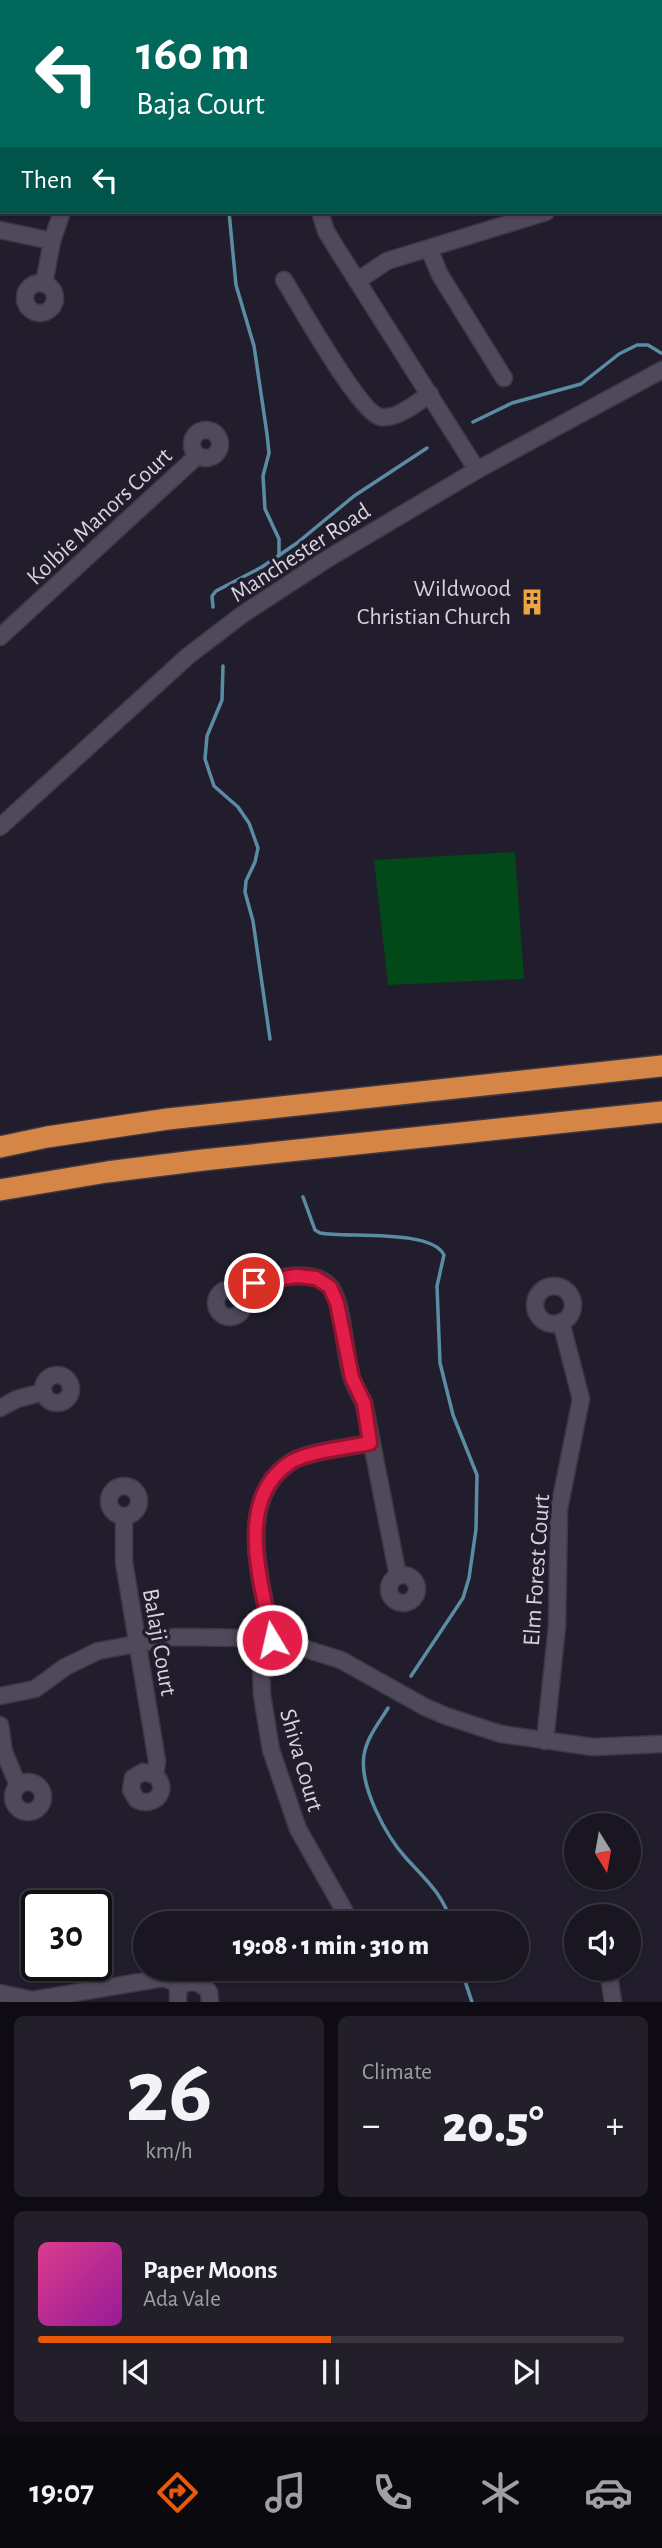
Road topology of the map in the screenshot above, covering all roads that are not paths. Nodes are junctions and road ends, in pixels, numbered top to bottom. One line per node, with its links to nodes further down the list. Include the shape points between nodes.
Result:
1 (61, 214): 5 (street)
2 (321, 214): 8 (street)
3 (540, 214): 6 (street)
4 (0, 230): 5 (street)
5 (52, 241): 9 (street)
6 (429, 249): 8 (street, via 387,261); 11 (street, via 440,275)
7 (284, 279): 12 (street, via 350,387 372,414 380,417 400,412)
8 (357, 281): 12 (street)
9 (44, 284)
10 (662, 370): 14 (street, Manchester Road)
11 (505, 377)
12 (430, 394): 14 (street)
13 (197, 456): 15 (street, Kolbie Manors Court)
14 (477, 470): 16 (street, Manchester Road, via 243,614 188,656)
15 (0, 637)
16 (0, 827)
17 (662, 1066): 19 (highway, via 168,1119)
18 (657, 1115): 20 (highway, via 203,1160)
19 (0, 1147)
20 (0, 1190)
21 (237, 1291): 25 (street, via 265,1280 296,1276 316,1278 330,1287 352,1378 364,1403)
22 (561, 1322): 32 (street, Elm Forest Court, via 581,1399 559,1509 557,1626)
23 (43, 1392): 24 (street)
24 (0, 1408)
25 (370, 1443): 27 (street); 28 (street, Shiva Court, via 288,1463 263,1495 257,1510 256,1541)
26 (124, 1517): 29 (street, Balaji Court, via 124,1562)
27 (398, 1576)
28 (266, 1639): 29 (street, via 190,1636); 32 (street, via 341,1660 446,1716 501,1734); 36 (street, Shiva Court, via 262,1695 271,1750 298,1829)
29 (136, 1643): 30 (street, via 98,1651 35,1689); 34 (street, Balaji Court, via 158,1761)
30 (0, 1696)
31 (0, 1725): 35 (street, via 4,1752)
32 (545, 1741): 33 (street, via 593,1747)
33 (662, 1744)
34 (155, 1774)
35 (19, 1785)
36 (344, 1911)
37 (610, 1981): 42 (street)
38 (182, 1985): 39 (street, via 153,1978 32,2000); 40 (street, via 177,1990); 41 (street, via 200,1984 209,1992)
39 (2, 1997)
40 (178, 2002)
41 (210, 2002)
42 (613, 2002)

